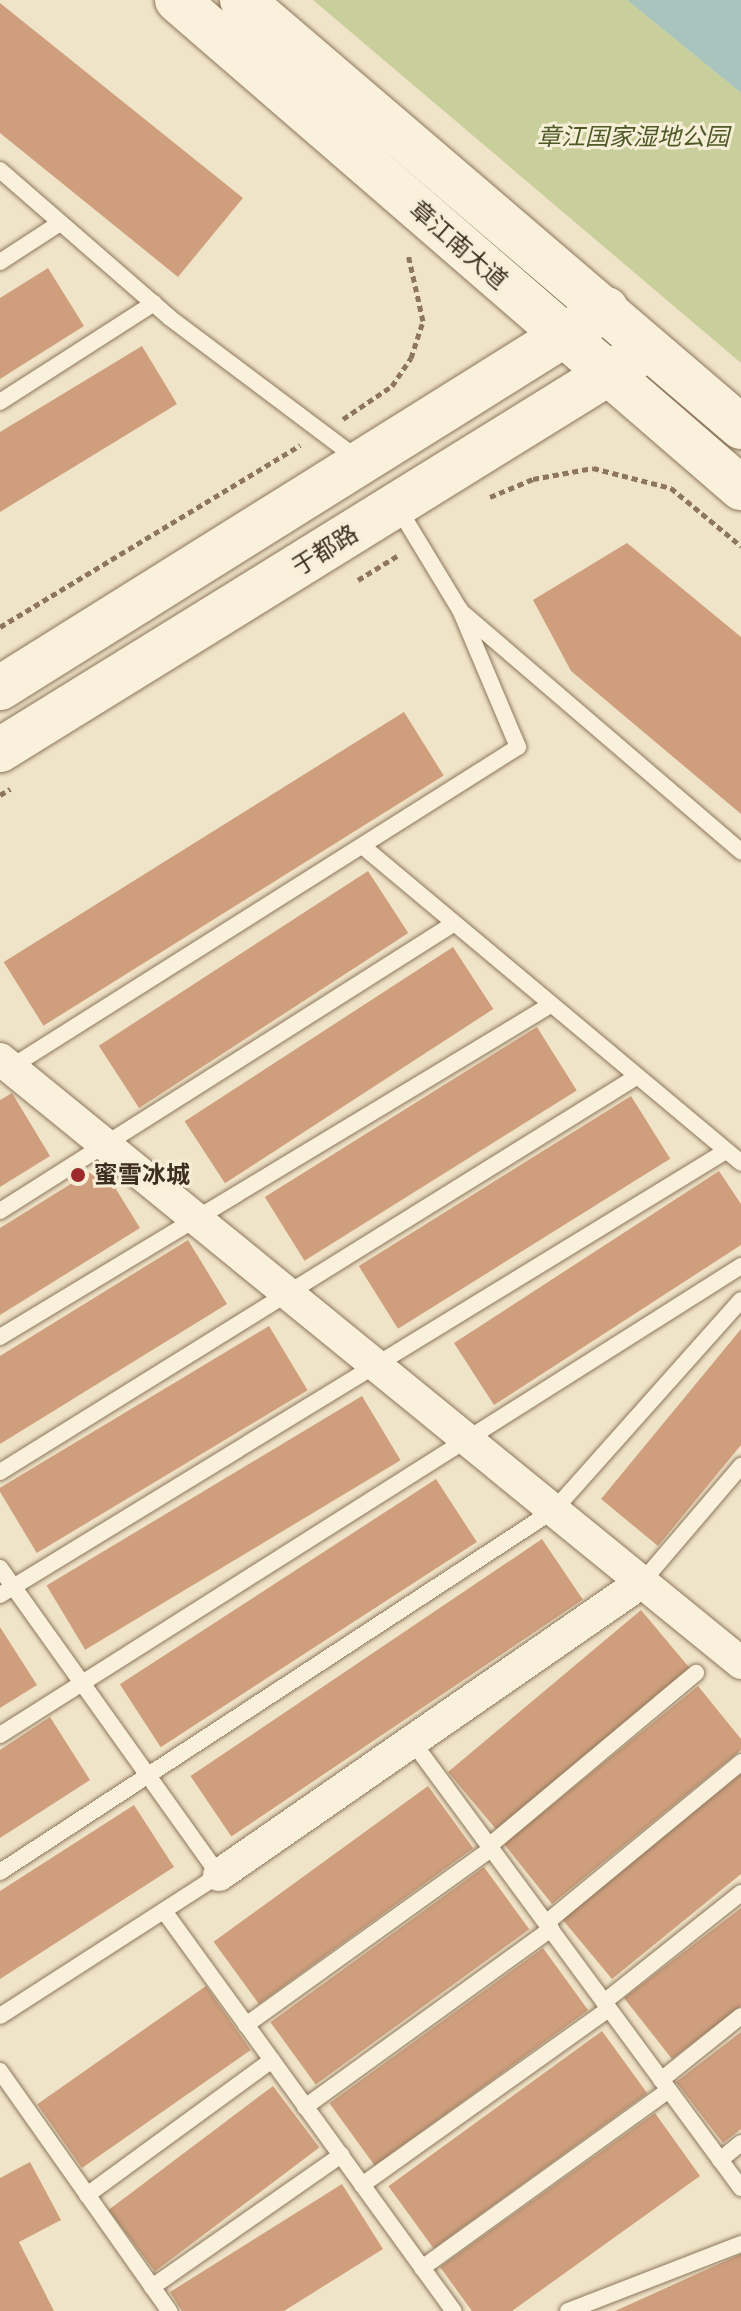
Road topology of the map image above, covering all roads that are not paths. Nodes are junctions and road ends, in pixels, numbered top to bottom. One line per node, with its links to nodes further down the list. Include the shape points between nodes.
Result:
1 (177, 0): 8 (main road, 章江南大道)
2 (242, 0): 7 (main road, 章江南大道)
3 (0, 170): 4 (lane)
4 (60, 223): 5 (lane); 6 (lane)
5 (0, 262)
6 (154, 303): 11 (lane); 13 (lane, via 317,434)
7 (606, 309): 8 (main road); 9 (main road, 章江南大道)
8 (566, 337): 10 (main road, 章江南大道); 13 (main road)
9 (648, 349): 10 (main road, 于都路); 12 (main road, 章江南大道)
10 (608, 376): 14 (main road, 章江南大道); 15 (main road, 于都路)
11 (0, 402)
12 (741, 427)
13 (364, 462): 17 (main road)
14 (741, 488)
15 (396, 506): 16 (lane); 18 (main road, 于都路)
16 (460, 610): 19 (lane, via 518,747); 20 (lane)
17 (0, 688)
18 (7, 768)
19 (366, 849): 21 (lane); 23 (lane)
20 (741, 851)
21 (450, 926): 22 (lane); 25 (lane)
22 (547, 1007): 24 (lane); 29 (lane)
23 (3, 1067): 25 (street)
24 (636, 1077): 26 (lane); 31 (lane)
25 (105, 1145): 28 (lane); 29 (street)
26 (726, 1151): 27 (lane); 34 (lane)
27 (741, 1163)
28 (0, 1211)
29 (195, 1218): 31 (street); 33 (lane)
30 (741, 1266): 35 (lane)
31 (286, 1293): 34 (street); 37 (lane)
32 (741, 1300): 38 (lane)
33 (0, 1337)
34 (374, 1365): 35 (street); 41 (lane)
35 (469, 1441): 38 (street); 44 (lane)
36 (741, 1466): 40 (lane)
37 (0, 1472)
38 (554, 1510): 40 (street); 48 (lane)
39 (0, 1568): 41 (lane)
40 (642, 1582): 42 (street); 46 (street)
41 (7, 1590): 44 (lane)
42 (741, 1663)
43 (696, 1673): 49 (lane)
44 (83, 1683): 45 (lane); 48 (lane)
45 (0, 1735)
46 (412, 1741): 49 (lane); 51 (street)
47 (741, 1762): 54 (lane)
48 (150, 1775): 50 (lane); 51 (lane)
49 (490, 1848): 54 (lane); 58 (lane)
50 (0, 1872)
51 (219, 1875): 53 (lane)
52 (741, 1893): 55 (lane)
53 (164, 1911): 56 (lane); 58 (lane)
54 (548, 1926): 55 (lane); 62 (lane)
55 (607, 2006): 61 (lane); 66 (lane)
56 (0, 2016)
57 (741, 2016): 61 (lane)
58 (246, 2025): 59 (lane)
59 (272, 2060): 62 (lane); 68 (lane)
60 (0, 2071): 68 (lane)
61 (665, 2085): 65 (lane); 70 (lane)
62 (305, 2107): 64 (lane)
63 (741, 2143): 65 (lane)
64 (341, 2155): 66 (lane); 71 (lane)
65 (720, 2160): 67 (lane)
66 (362, 2185): 70 (lane)
67 (741, 2188)
68 (87, 2195): 71 (lane)
69 (741, 2244): 74 (lane)
70 (422, 2268): 73 (lane)
71 (152, 2287): 72 (lane)
72 (169, 2311)
73 (454, 2311)
74 (568, 2311)

